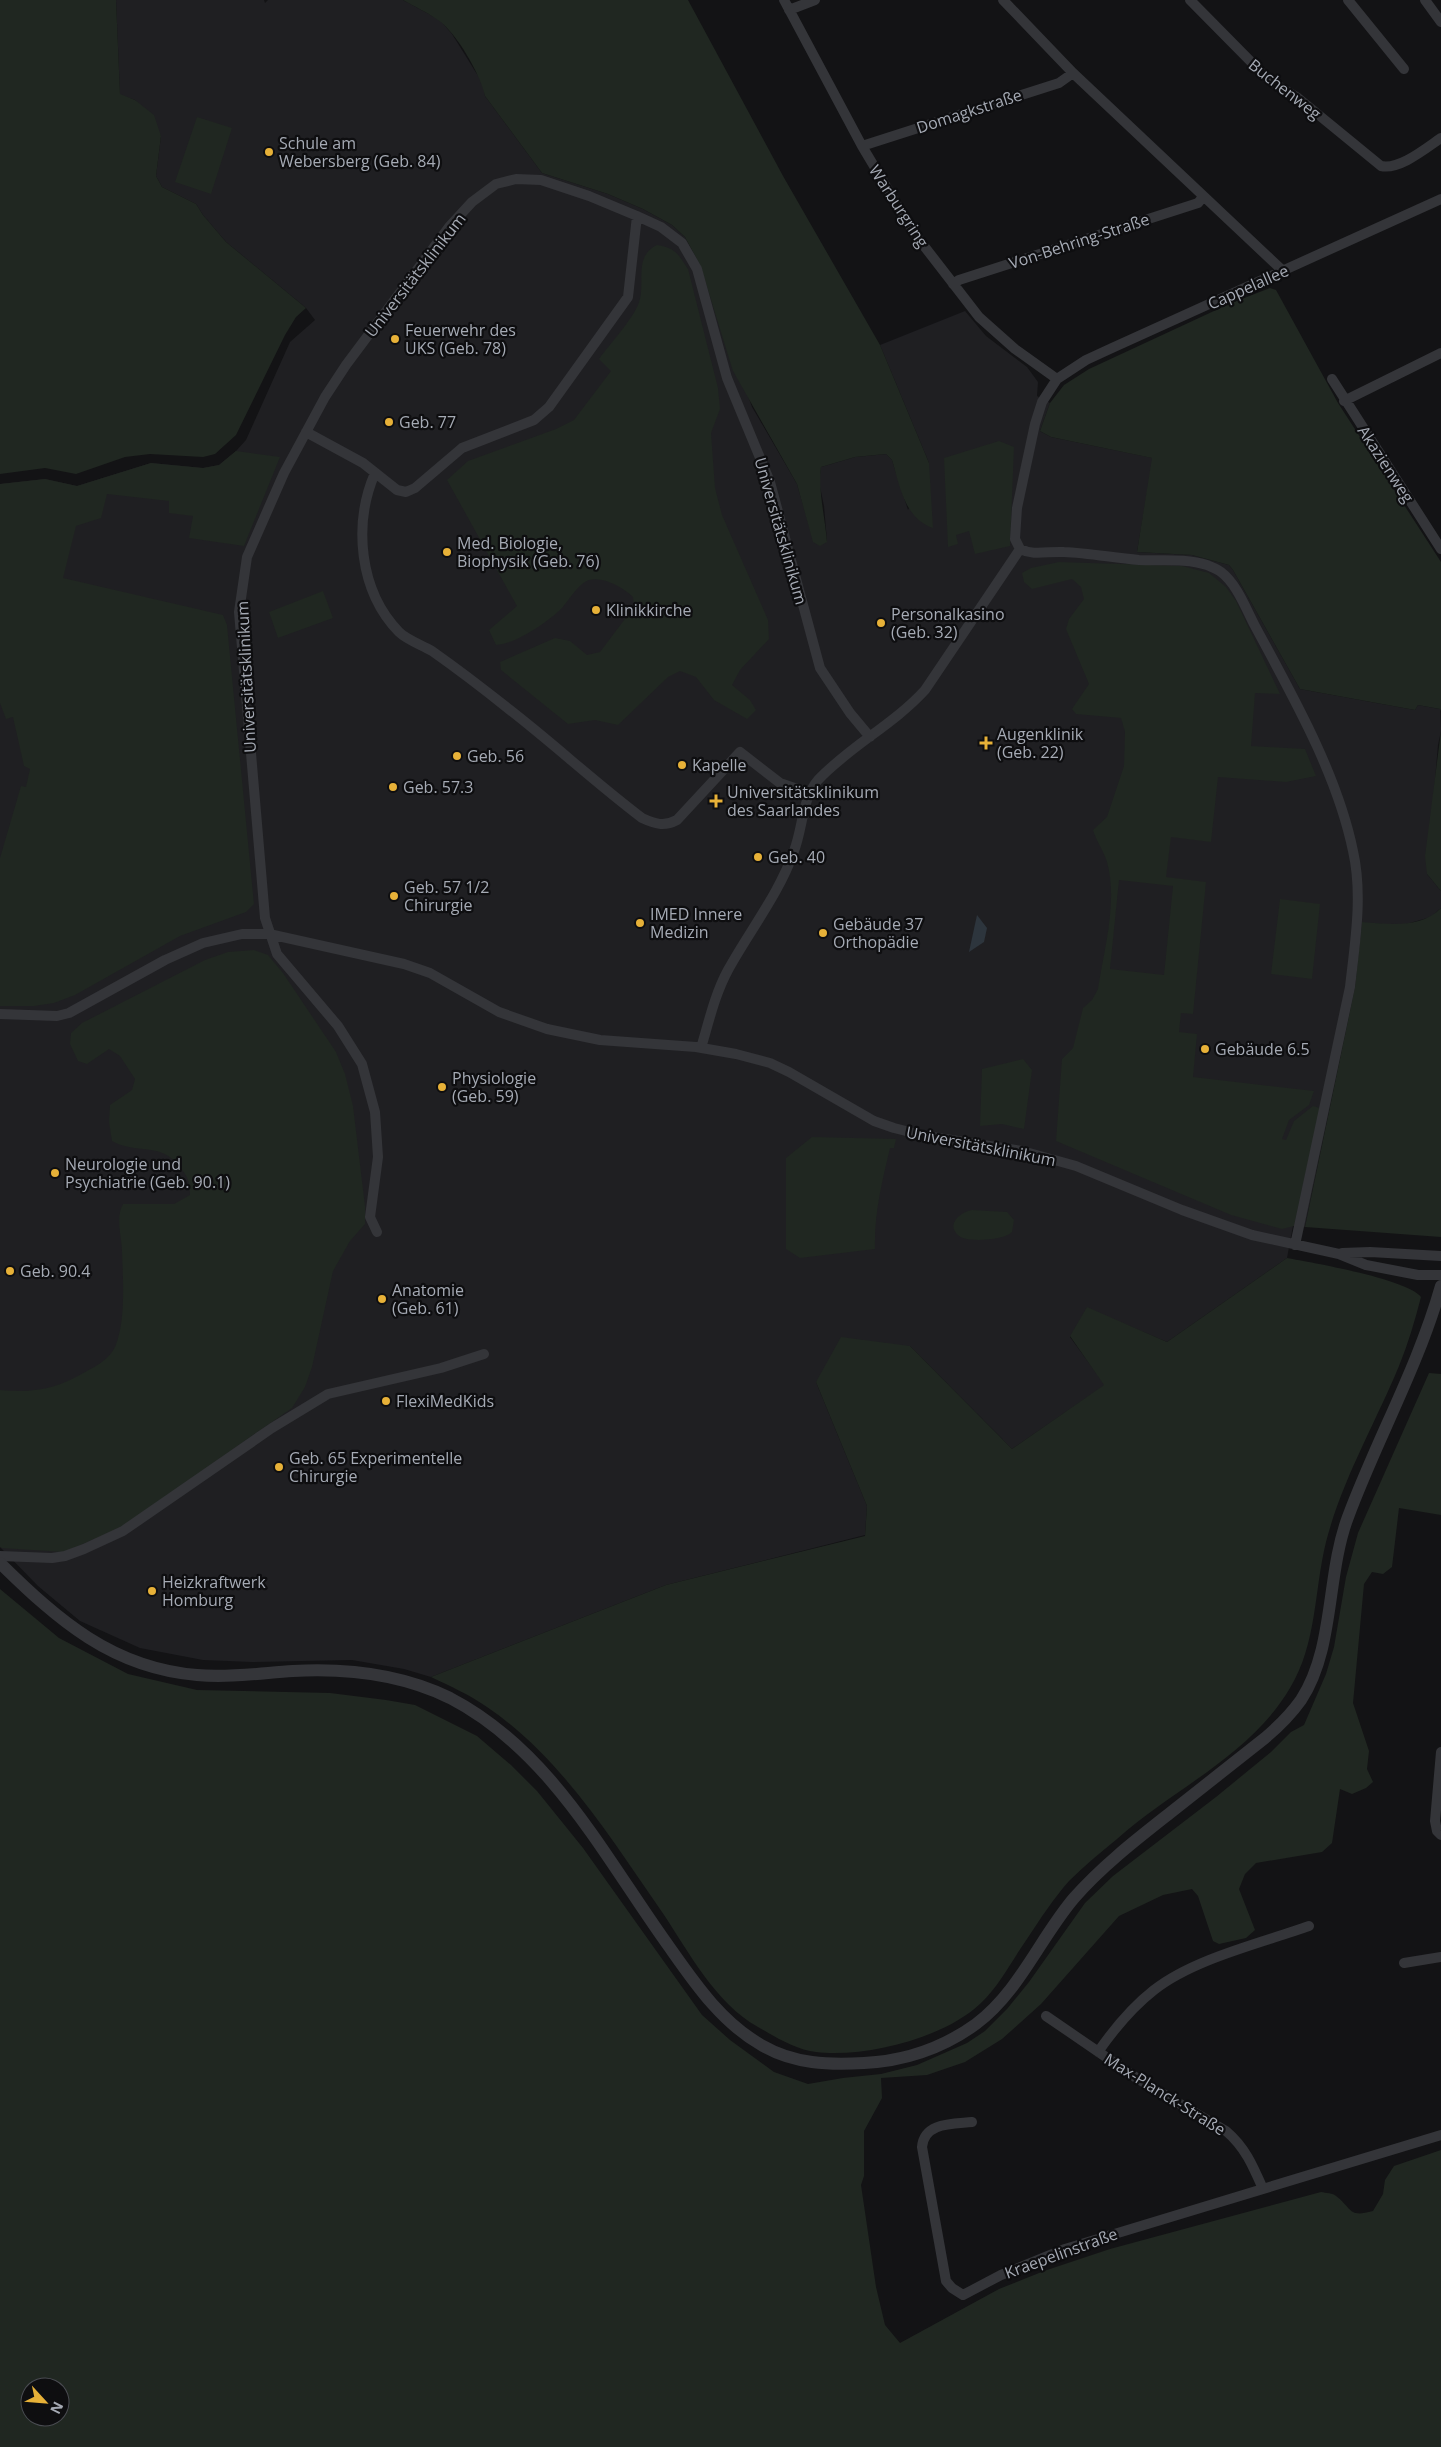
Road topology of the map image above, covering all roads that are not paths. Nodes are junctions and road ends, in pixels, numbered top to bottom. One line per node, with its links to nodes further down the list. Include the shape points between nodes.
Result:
1 (784, 0): 7 (street, Warburgring)
2 (815, 0): 7 (street)
3 (1003, 0): 10 (street)
4 (1190, 0): 11 (street, Buchenweg, via 1269,80 1298,98 1374,162 1388,167)
5 (1425, 0): 8 (street)
6 (1355, 2): 9 (street)
7 (790, 10): 12 (street, Warburgring)
8 (1441, 22)
9 (1404, 69)
10 (1073, 72): 12 (street, Domagkstraße, via 1059,83); 13 (street)
11 (1441, 138)
12 (862, 146): 17 (street, Warburgring, via 914,233)
13 (1203, 198): 16 (street); 17 (street, Von-Behring-Straße, via 1198,203)
14 (1441, 199): 16 (street, Cappelallee)
15 (637, 216): 22 (street, Universitätsklinikum, via 541,180 496,184 472,202 449,228 346,365); 23 (street, via 628,297 549,407 534,420 462,448 416,488 406,492 397,490); 26 (street, Universitätsklinikum, via 661,227 682,243 697,269 727,378 770,482 815,655 827,681)
16 (1283, 271): 20 (street, Cappelallee, via 1086,360)
17 (953, 284): 20 (street, Warburgring, via 995,333)
18 (1441, 353): 21 (street)
19 (1332, 378): 21 (street, Akazienweg)
20 (1057, 380): 25 (street, via 1042,402 1034,424 1014,531 1014,539)
21 (1344, 401): 24 (street, Akazienweg)
22 (306, 432): 23 (street); 28 (street, Universitätsklinikum, via 284,472 247,557 239,612)
23 (375, 473): 27 (street, via 368,489 362,544 368,580 400,633 486,691 642,818 654,824 669,824 677,820 740,752 780,783)
24 (1440, 547)
25 (1020, 549): 26 (street, via 925,690 908,709); 32 (street, via 1034,554 1065,552 1184,561 1221,571 1291,693 1327,774 1353,852 1357,922 1350,986)
26 (870, 737): 27 (street, via 833,766)
27 (809, 793): 30 (street, via 792,858 773,897 728,970 714,1002)
28 (269, 934): 29 (street, Universitätsklinikum, via 242,934 203,944 57,1016); 30 (street, Universitätsklinikum, via 404,964 430,973 499,1012 547,1029 600,1040); 31 (street, Universitätsklinikum, via 277,954 338,1026 362,1064 375,1112 378,1157 370,1217)
29 (0, 1014)
30 (701, 1048): 32 (street, Universitätsklinikum, via 779,1066 874,1121 894,1128 926,1136 1006,1147 1076,1166 1216,1223)
31 (377, 1232)
32 (1295, 1245): 33 (street, Universitätsklinikum)
33 (1339, 1254): 34 (street, via 1370,1252); 35 (street, via 1366,1265)
34 (1441, 1256)
35 (1441, 1275)
36 (1441, 1286): 39 (street, via 1415,1363 1347,1518 1322,1648 1301,1699 1265,1738 1100,1872 1074,1899 1012,1988 980,2021 939,2046 878,2062 811,2063 786,2056 765,2048 725,2018 704,1995 545,1771 479,1714 445,1696 382,1675 316,1670 197,1675 145,1664 104,1648 70,1628)
37 (484, 1354): 38 (street, via 441,1368 328,1394 272,1428 123,1531 65,1556)
38 (0, 1556)
39 (0, 1563)
40 (1441, 1752): 41 (street, via 1435,1821)
41 (1439, 1833)
42 (1309, 1926): 46 (street, via 1177,1975 1154,1989 1133,2009)
43 (1441, 1957): 44 (street)
44 (1404, 1963)
45 (1046, 2016): 46 (street, Max-Planck-Straße)
46 (1098, 2052): 49 (street, Max-Planck-Straße, via 1210,2120 1238,2141 1251,2160)
47 (972, 2122): 49 (street, Kraepelinstraße, via 935,2127 925,2135 922,2147 946,2281 963,2295 1001,2275 1065,2249)
48 (1441, 2135): 49 (street, Kraepelinstraße)
49 (1263, 2189)

